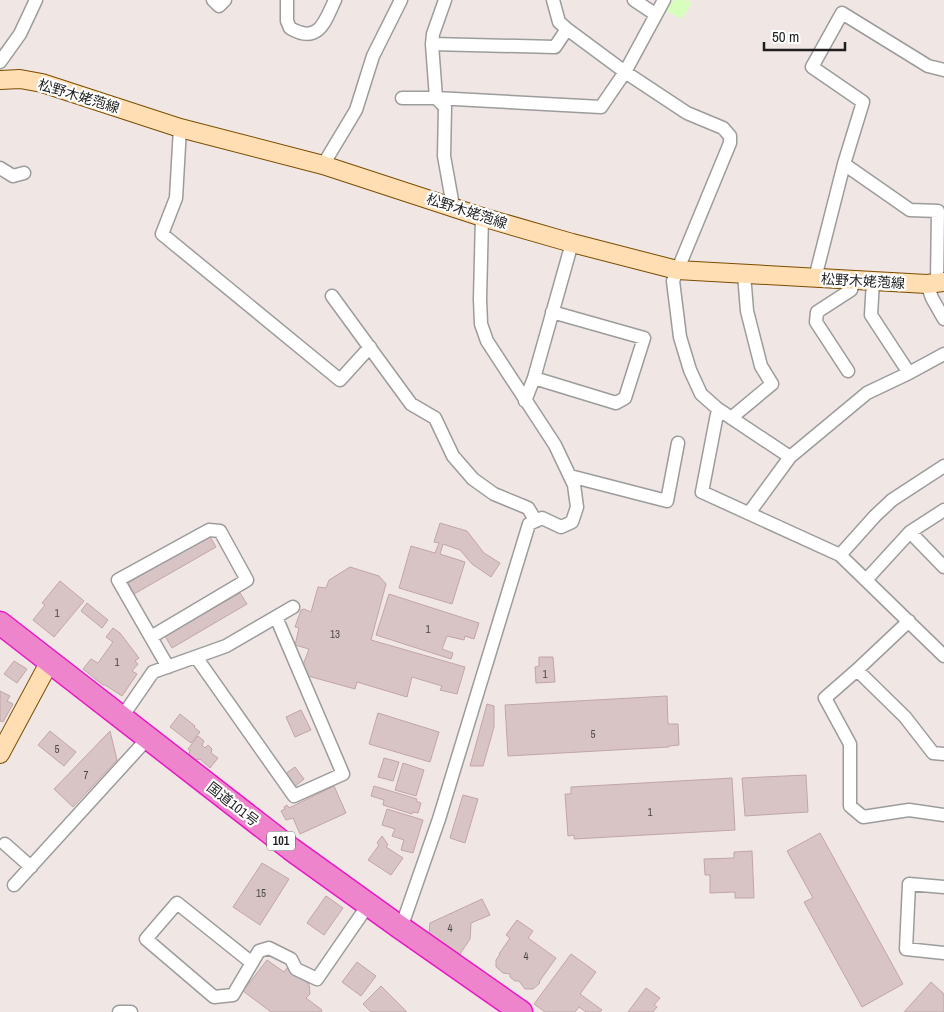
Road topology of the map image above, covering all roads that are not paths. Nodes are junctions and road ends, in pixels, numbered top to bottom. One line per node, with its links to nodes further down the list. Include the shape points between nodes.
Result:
1 (36, 0): 14 (street, via 20,34)
2 (213, 0): 3 (street, via 219,6)
3 (225, 0)
4 (287, 0): 5 (street, via 290,28 306,35 321,28)
5 (335, 0)
6 (401, 0): 22 (street, via 373,56 356,110)
7 (445, 0): 13 (street)
8 (553, 0): 12 (street, via 559,22)
9 (634, 0): 11 (street)
10 (664, 0): 11 (street)
11 (655, 14): 16 (street)
12 (567, 29): 13 (street, via 555,47); 16 (street)
13 (432, 44): 19 (street)
14 (0, 62)
15 (944, 70): 21 (street, via 928,66 842,13 812,67 864,102)
16 (625, 72): 19 (street, via 601,107); 28 (street, via 687,113 723,128 730,136 730,143)
17 (0, 80): 20 (main road, 松野木姥萢線, via 42,83)
18 (402, 98): 19 (street)
19 (436, 98): 25 (street, via 445,107 444,156)
20 (180, 128): 22 (main road, 松野木姥萢線); 37 (street, via 176,198 162,234 340,380)
21 (844, 164): 30 (street); 33 (street, via 910,210 938,211)
22 (323, 165): 25 (main road, 松野木姥萢線)
23 (0, 168): 24 (street, via 13,176)
24 (24, 173)
25 (453, 206): 26 (main road, 松野木姥萢線)
26 (482, 216): 27 (main road, 松野木姥萢線); 42 (street, via 481,324)
27 (572, 243): 28 (main road, 松野木姥萢線); 35 (street)
28 (677, 270): 29 (main road, 松野木姥萢線); 43 (street, via 673,281 680,337 701,394)
29 (744, 274): 30 (main road, 松野木姥萢線); 44 (street, via 747,311 761,366 772,384)
30 (815, 278): 31 (main road, 松野木姥萢線)
31 (853, 280): 32 (main road, 松野木姥萢線); 39 (street, via 851,290 817,312 816,322)
32 (873, 281): 33 (main road, 松野木姥萢線); 40 (street, via 872,315)
33 (936, 282): 36 (street, via 932,298)
34 (332, 296): 37 (street)
35 (552, 312): 41 (street); 41 (street, via 644,338 625,398 616,403)
36 (944, 319)
37 (370, 347): 51 (street, via 411,404 435,418 453,456 473,479 494,494 528,508)
38 (944, 354): 40 (street)
39 (848, 371)
40 (909, 373): 46 (street, via 866,393)
41 (534, 378): 42 (street)
42 (525, 401): 48 (street, via 555,445)
43 (718, 409): 44 (street); 50 (street, via 702,492)
44 (731, 418): 46 (street)
45 (678, 443): 48 (street, via 667,501)
46 (790, 457): 50 (street)
47 (944, 466): 53 (street, via 881,510)
48 (570, 476): 51 (street, via 577,508 572,522 561,527 542,518)
49 (944, 510): 52 (street)
50 (748, 513): 53 (street)
51 (536, 520): 76 (street, via 529,524)
52 (910, 532): 54 (street); 55 (street)
53 (840, 555): 55 (street)
54 (944, 567)
55 (866, 580): 58 (street)
56 (293, 607): 57 (street)
57 (276, 617): 62 (street, via 226,646); 62 (street, via 343,774 294,796)
58 (909, 621): 61 (street); 65 (street)
59 (0, 623): 63 (highway, 国道101号 / 101)
60 (151, 637): 60 (street, via 118,580 209,530 220,531 247,580); 64 (street)
61 (944, 656)
62 (196, 657): 64 (street)
63 (50, 661): 66 (highway, 国道101号 / 101); 68 (main road)
64 (168, 667): 66 (street, via 154,672)
65 (857, 670): 69 (street, via 905,717 933,753); 70 (street, via 825,698 850,744 850,806 862,817 909,810)
66 (122, 718): 67 (highway, 国道101号 / 101)
67 (148, 738): 72 (street); 75 (highway, 国道101号 / 101)
68 (0, 754)
69 (944, 754)
70 (944, 815)
71 (5, 844): 72 (street)
72 (31, 866): 73 (street)
73 (14, 885)
74 (944, 887): 77 (street, via 909,884 906,949)
75 (368, 905): 76 (highway, 国道101号 / 101); 78 (street, via 316,979 296,969 291,959 269,948 259,951)
76 (401, 928): 81 (highway, 国道101号 / 101)
77 (944, 953)
78 (252, 963): 78 (street, via 233,995 214,997 146,939 177,903)
79 (119, 1012): 80 (street)
80 (132, 1012)
81 (520, 1012)

